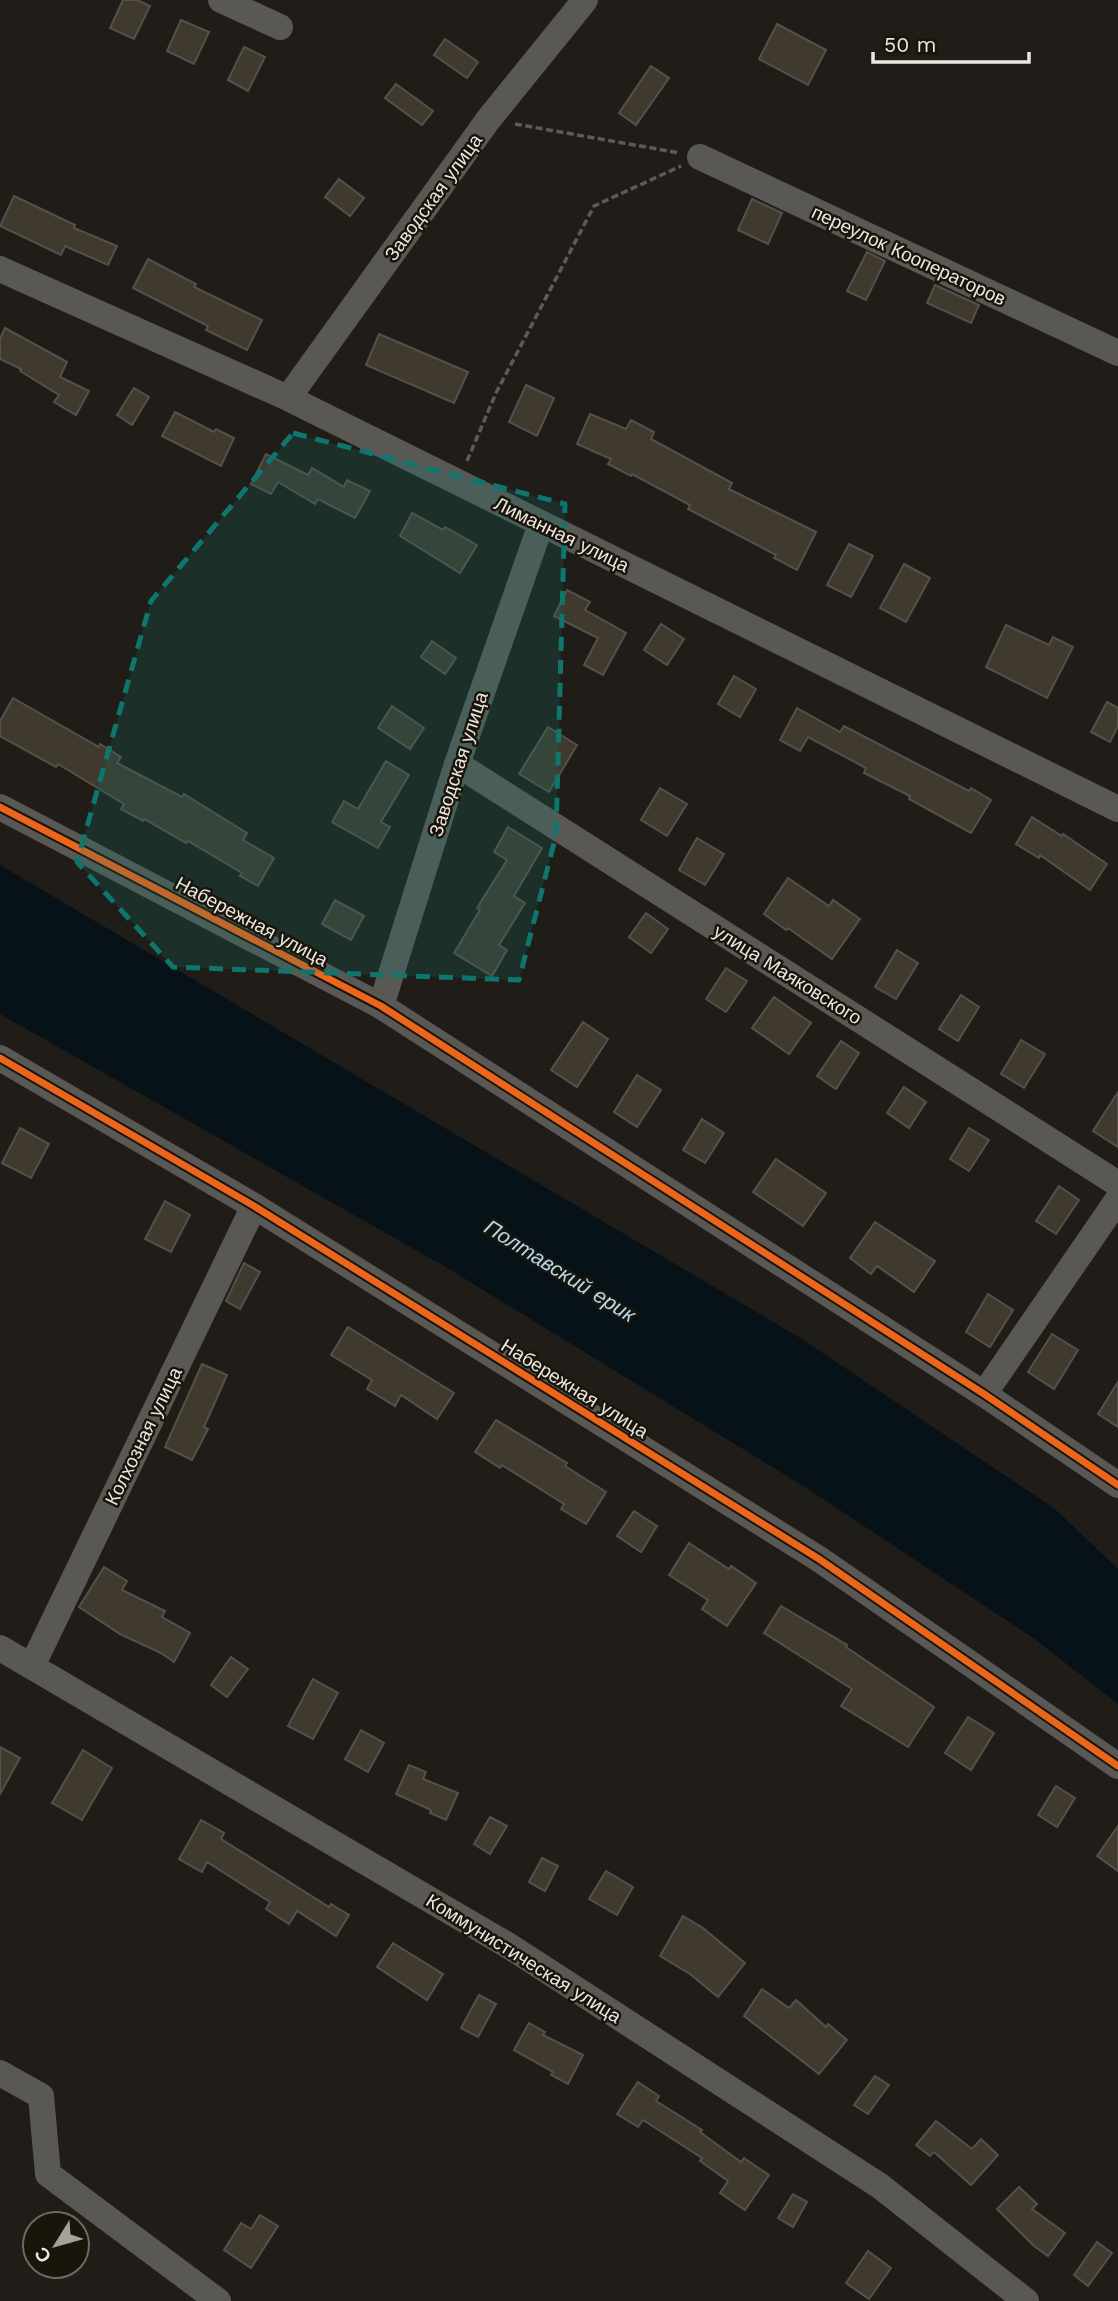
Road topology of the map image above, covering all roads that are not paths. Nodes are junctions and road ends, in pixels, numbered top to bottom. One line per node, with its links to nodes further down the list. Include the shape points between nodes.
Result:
1 (221, 0): 3 (street)
2 (585, 0): 7 (street, Заводская улица, via 488,120)
3 (280, 27)
4 (700, 157): 6 (street, переулок Кооператоров)
5 (0, 269): 7 (street, Лиманная улица)
6 (1118, 354)
7 (288, 398): 8 (street, Лиманная улица)
8 (541, 524): 9 (street, Заводская улица); 11 (street, Лиманная улица)
9 (457, 764): 12 (street, Заводская улица); 14 (street, улица Маяковского)
10 (0, 807): 12 (street, Набережная улица)
11 (1118, 809)
12 (381, 1006): 17 (street, Набережная улица)
13 (0, 1058): 16 (street, Набережная улица)
14 (1118, 1184)
15 (1118, 1199): 17 (street)
16 (254, 1206): 20 (street, Колхозная улица); 21 (street, Набережная улица, via 820,1559)
17 (984, 1394): 18 (street, Набережная улица)
18 (1118, 1486)
19 (0, 1648): 20 (street, Коммунистическая улица)
20 (32, 1666): 24 (street, Коммунистическая улица, via 509,1946 880,2186)
21 (1118, 1766)
22 (0, 2073): 23 (street, via 41,2096 48,2174)
23 (218, 2301)
24 (1026, 2301)

